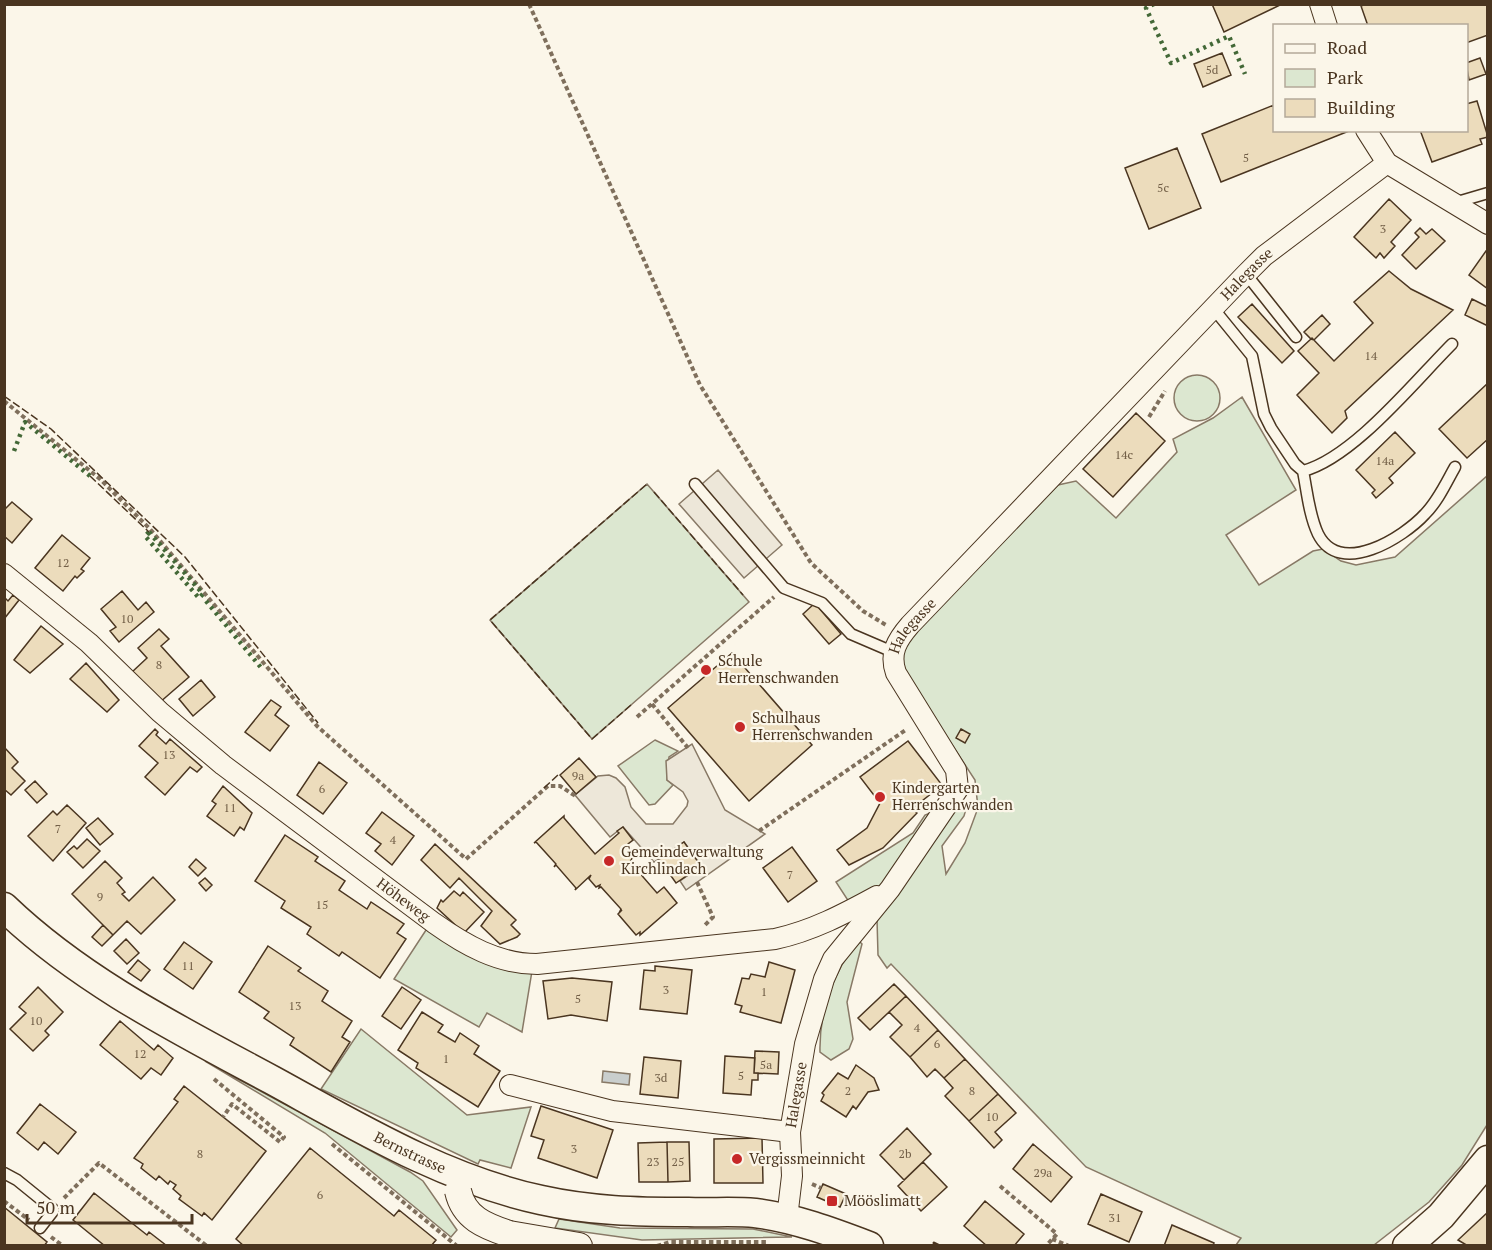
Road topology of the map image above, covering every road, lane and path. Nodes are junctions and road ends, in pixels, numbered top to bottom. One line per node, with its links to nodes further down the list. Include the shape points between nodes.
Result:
1 (529, 4): 19 (path, via 700,385 811,563 863,612)
2 (1320, 4): 3 (street)
3 (1326, 24)
4 (1367, 132): 5 (street)
5 (1388, 164): 7 (street); 9 (street, Halegasse, via 1264,256)
6 (1488, 193): 7 (lane)
7 (1454, 204): 8 (street)
8 (1488, 224)
9 (1246, 274): 10 (street, Halegasse); 11 (lane)
10 (1213, 308): 15 (lane, via 1252,356 1264,414 1294,464); 19 (street, Halegasse)
11 (1296, 337)
12 (1452, 344): 15 (lane, via 1349,448 1318,467)
13 (4, 401): 25 (path, via 100,479 150,529 317,726 466,859 548,786 560,786)
14 (1455, 467): 15 (lane, via 1433,504 1413,525 1383,545 1359,553 1331,547 1318,535)
15 (1303, 471)
16 (695, 484): 18 (lane)
17 (4, 574): 28 (street, Höheweg, via 89,643 160,712 223,765 455,938 491,955 537,964 775,939 828,922)
18 (784, 588): 20 (lane, via 822,603 852,634); 21 (path)
19 (902, 634): 20 (street, Halegasse)
20 (894, 652): 23 (street, Halegasse, via 896,673)
21 (652, 704): 22 (path); 24 (path)
22 (637, 717)
23 (923, 718): 26 (path); 28 (street, Halegasse, via 956,770 958,789)
24 (688, 748)
25 (577, 797)
26 (759, 831)
27 (697, 882): 30 (path, via 713,917)
28 (890, 889): 34 (street, Halegasse, via 848,937 824,979 806,1044)
29 (4, 907): 31 (main road, Bernstrasse, via 65,960)
30 (707, 923)
31 (210, 1046): 33 (path, via 197,1066 284,1137 280,1142 232,1104); 38 (main road, Bernstrasse)
32 (510, 1085): 34 (street, via 612,1111)
33 (223, 1117)
34 (790, 1132): 43 (street, Halegasse, via 792,1176)
35 (330, 1142): 46 (path)
36 (4, 1173): 41 (lane)
37 (1481, 1173): 52 (main road)
38 (458, 1183): 43 (main road, Bernstrasse, via 603,1210 753,1213); 47 (street, bridge, via 469,1215 489,1228)
39 (1000, 1186): 44 (path, via 1057,1234)
40 (4, 1200): 42 (path)
41 (54, 1210): 42 (lane); 45 (path, via 99,1163)
42 (40, 1228)
43 (780, 1230): 48 (path); 49 (main road, Bernstrasse)
44 (1052, 1239): 50 (path); 51 (path)
45 (207, 1245)
46 (457, 1245)
47 (579, 1245)
48 (657, 1245)
49 (869, 1245)
50 (1046, 1245)
51 (1069, 1245)
52 (1407, 1245)

